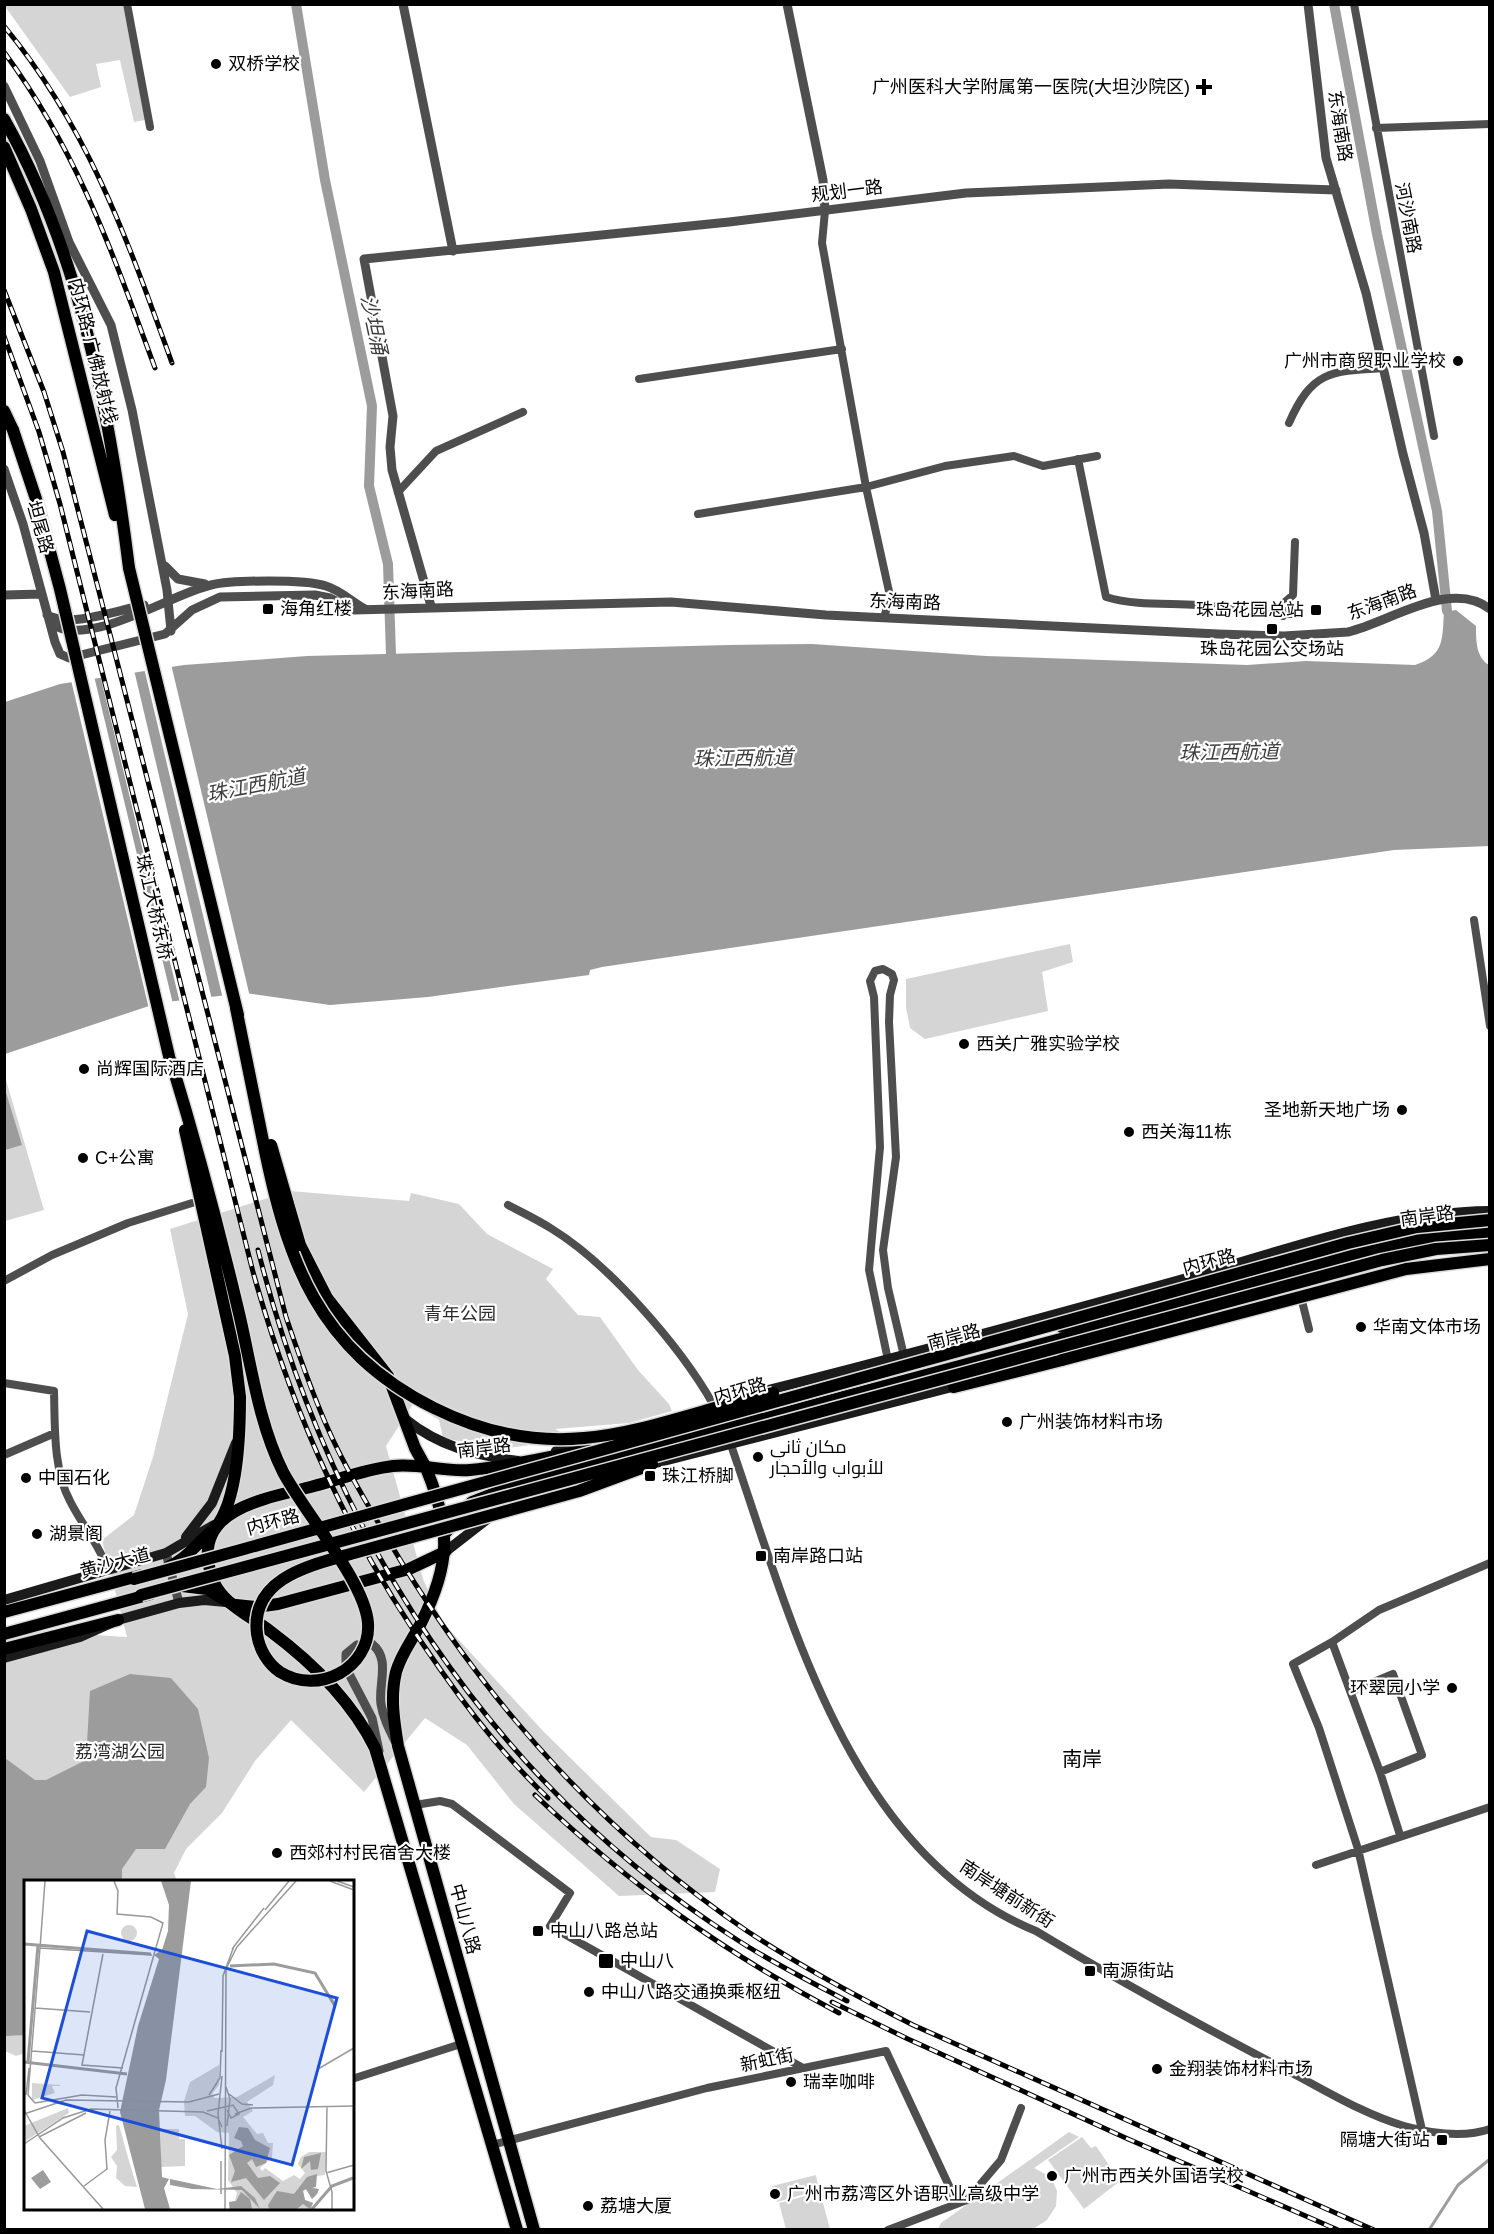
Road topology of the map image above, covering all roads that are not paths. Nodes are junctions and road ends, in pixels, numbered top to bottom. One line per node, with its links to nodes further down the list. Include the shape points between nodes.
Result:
1 (127, 4): 9 (street)
2 (404, 4): 14 (street)
3 (787, 4): 13 (street, via 823,180)
4 (1308, 4): 12 (street, 东海南路, via 1322,135)
5 (1354, 4): 10 (street, 河沙南路)
6 (4, 86): 31 (street, via 40,160 69,242 111,325)
7 (4, 119): 32 (main road, via 50,218 82,316 117,469)
8 (1490, 124): 10 (street)
9 (150, 127)
10 (1376, 128): 23 (street, 河沙南路)
11 (4, 147): 32 (main road, 内环路-广佛放射线, via 54,272)
12 (1336, 190): 13 (street, 规划一路, via 1169,184 966,193); 16 (street, 东海南路)
13 (825, 211): 14 (street, 规划一路); 15 (street, via 822,243)
14 (453, 251): 28 (street, 规划一路, via 364,259 393,417 390,459)
15 (842, 349): 17 (street); 27 (street)
16 (1384, 368): 21 (street, via 1342,370 1311,385 1300,397); 37 (street, 东海南路)
17 (639, 379)
18 (4, 411): 22 (main road)
19 (523, 412): 28 (street, via 436,451)
20 (4, 417): 22 (main road)
21 (1289, 423)
22 (13, 430): 49 (main road, 珠江大桥东桥, bridge, via 60,589)
23 (1434, 436)
24 (1097, 456): 25 (street)
25 (1078, 459): 27 (street, via 1043,466 1014,456 945,466); 42 (street, via 1106,597 1122,602 1198,605)
26 (4, 469): 34 (street, 坦尾路)
27 (866, 487): 29 (street); 43 (street, via 890,596)
28 (399, 492): 38 (street)
29 (698, 513)
30 (1295, 542): 42 (street, via 1293,595 1285,602)
31 (162, 562): 33 (street, via 178,579); 36 (street)
32 (129, 568): 47 (main road, bridge)
33 (213, 584): 36 (street, 东海南路); 40 (street, 东海南路, via 323,585)
34 (42, 594): 35 (street); 44 (street, 东海南路)
35 (4, 595)
36 (169, 599): 44 (street, 东海南路, via 76,619); 45 (street)
37 (1440, 599): 39 (street, 东海南路, via 1473,598); 43 (street, 东海南路, via 1363,628 1332,635 1250,636)
38 (431, 606): 40 (street, 东海南路); 43 (street, 东海南路, via 671,602)
39 (1490, 609)
40 (367, 610): 45 (street, 东海南路, via 354,610 315,595 231,596 192,610)
41 (1300, 613): 42 (street)
42 (1283, 616)
43 (884, 618)
44 (49, 619): 45 (street, 东海南路, via 57,649 69,658)
45 (171, 631)
46 (1474, 920): 48 (street)
47 (236, 1008): 67 (main road, bridge, via 277,1209 303,1280 344,1341 380,1373 421,1401 454,1418 494,1431 582,1438); 71 (main road, 中山八路, bridge, via 300,1245 327,1298 388,1376)
48 (1490, 1026)
49 (171, 1061): 73 (main road, 珠江大桥东桥, bridge, via 235,1356 240,1397); 74 (main road, bridge, via 207,1183 270,1442 289,1484 334,1552 339,1561 356,1587 366,1611 368,1634 348,1669 330,1678 309,1681 281,1672 262,1651 256,1622 263,1597 278,1581 291,1574 327,1561 336,1558 345,1555 579,1491)
50 (192, 1203): 60 (street, via 128,1223 52,1255)
51 (508, 1205): 70 (street, via 554,1230 590,1258 675,1349)
52 (1490, 1211): 53 (main road)
53 (1456, 1213): 56 (street); 65 (main road, via 1348,1233)
54 (1490, 1220): 67 (main road, 内环路, bridge, via 1383,1234)
55 (1490, 1227): 56 (main road, 南岸路)
56 (1457, 1234): 57 (main road, 南岸路); 62 (main road, 南岸路); 79 (main road, 南岸路, via 1377,1242 614,1444)
57 (1490, 1238)
58 (1490, 1247): 61 (main road, via 1410,1258); 74 (main road, 内环路, bridge, via 1436,1250 1382,1260)
59 (1490, 1258): 69 (main road, bridge, via 1406,1269)
60 (4, 1281)
61 (1299, 1286): 63 (main road); 64 (street)
62 (1152, 1315): 63 (main road); 66 (main road, 南岸路)
63 (1181, 1319): 69 (main road, via 982,1375)
64 (1309, 1329)
65 (904, 1356): 67 (main road); 67 (street, via 883,1250 896,1157 889,1022 894,980 883,969 875,971 870,981 874,997 880,1147 869,1270)
66 (976, 1362): 69 (main road); 74 (main road, 南岸路)
67 (886, 1364): 70 (main road); 97 (main road, 内环路, bridge, via 497,1480)
68 (4, 1383): 72 (street, via 54,1391)
69 (954, 1388): 75 (main road)
70 (713, 1404): 79 (main road)
71 (405, 1419): 79 (main road, via 456,1449); 80 (main road, 中山八路)
72 (55, 1433): 77 (street); 92 (street, via 68,1499 102,1552)
73 (238, 1437): 83 (main road); 84 (main road, 珠江大桥东桥, via 231,1489)
74 (704, 1438): 75 (main road); 76 (main road, 南岸路); 99 (main road, 内环路, bridge)
75 (731, 1445): 78 (main road); 117 (street, 南岸塘前新街, via 779,1589 835,1724 882,1802 930,1858 962,1886 1018,1923 1168,2008 1348,2102)
76 (651, 1448): 78 (main road); 82 (main road, 南岸路)
77 (4, 1455)
78 (683, 1456): 88 (main road, via 512,1505)
79 (522, 1461): 81 (main road, 南岸路)
80 (426, 1468): 81 (main road, 南岸路); 84 (main road, 南岸路, via 395,1466 371,1471 249,1505); 86 (main road, 中山八路)
81 (480, 1468): 82 (street, via 476,1482)
82 (482, 1497): 86 (main road, 南岸路, via 466,1508)
83 (212, 1503): 85 (main road); 87 (main road)
84 (220, 1522): 85 (main road); 87 (main road, 黄沙大道); 96 (main road, 珠江大桥东桥, via 208,1548 208,1560 218,1589)
85 (200, 1533): 87 (main road)
86 (446, 1533): 88 (main road, 中山八路)
87 (181, 1552): 89 (main road); 91 (main road, 黄沙大道)
88 (446, 1552): 96 (main road, via 409,1569 278,1604); 104 (main road, 中山八路, via 438,1587 397,1671 392,1707)
89 (166, 1553): 91 (street); 92 (main road)
90 (1490, 1563): 100 (street, via 1379,1610)
91 (170, 1567): 93 (street); 97 (main road, 黄沙大道)
92 (108, 1570): 94 (main road)
93 (175, 1587): 95 (street); 96 (main road, via 199,1587); 99 (main road)
94 (7, 1598)
95 (178, 1603): 96 (main road, via 213,1600); 98 (main road)
96 (232, 1604): 105 (main road, 中山八路, via 295,1650 335,1689 364,1728)
97 (4, 1613)
98 (118, 1620): 101 (main road); 102 (main road, via 80,1637)
99 (4, 1633)
100 (1332, 1642): 103 (street); 110 (street, via 1293,1664 1319,1728)
101 (4, 1648)
102 (4, 1658)
103 (1352, 1691): 106 (street); 106 (street, via 1393,1674 1422,1755)
104 (398, 1746): 105 (street, via 381,1706 381,1655 372,1644 357,1645 345,1656 345,1665 372,1718); 107 (main road, 中山八路)
105 (382, 1764): 112 (main road, 中山八路)
106 (1380, 1772): 109 (street)
107 (415, 1806): 113 (street, via 440,1801 452,1804 570,1893 550,1926); 118 (main road, 中山八路)
108 (1490, 1807): 109 (street)
109 (1400, 1835): 110 (street)
110 (1358, 1849): 111 (street); 117 (street)
111 (1316, 1865)
112 (464, 2043): 114 (street); 119 (main road, 中山八路)
113 (803, 2068): 118 (street, 新虹街, via 707,2088); 120 (street, 新虹街, via 886,2051)
114 (354, 2078)
115 (1021, 2108): 120 (street, via 1001,2160 967,2200)
116 (1490, 2129): 117 (street, 南岸塘前新街, via 1468,2134)
117 (1422, 2130)
118 (508, 2141): 119 (street, 新虹街); 122 (main road, 中山八路)
119 (492, 2145): 121 (main road, 中山八路)
120 (957, 2203): 123 (street)
121 (517, 2229)
122 (534, 2229)
123 (888, 2229)

